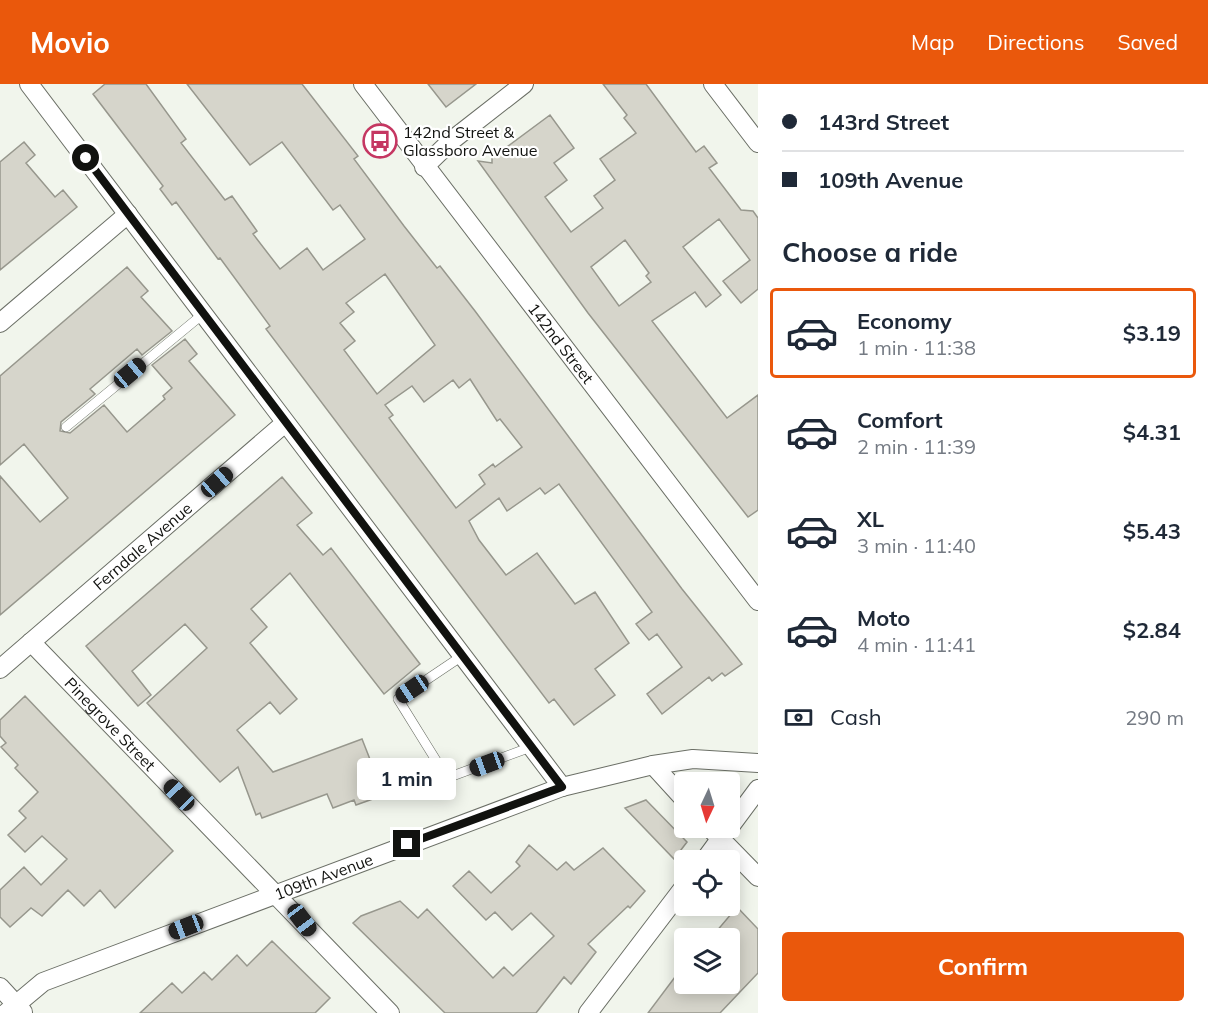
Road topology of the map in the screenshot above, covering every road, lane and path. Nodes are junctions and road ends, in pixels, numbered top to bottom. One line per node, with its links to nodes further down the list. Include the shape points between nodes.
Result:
1 (30, 84): 7 (street)
2 (363, 84): 6 (street, 142nd Street)
3 (524, 84): 6 (street)
4 (713, 84): 5 (street)
5 (758, 143)
6 (424, 167): 12 (street, 142nd Street)
7 (128, 214): 8 (street); 9 (street)
8 (203, 314): 10 (street); 11 (lane)
9 (0, 323)
10 (285, 423): 13 (street, Ferndale Avenue); 14 (street)
11 (66, 427)
12 (758, 601)
13 (31, 642): 15 (street, Ferndale Avenue); 25 (street, Pinegrove Street)
14 (462, 656): 16 (street); 16 (lane, via 398,699 447,778)
15 (0, 669)
16 (531, 747): 19 (street)
17 (758, 763): 18 (street, 109th Avenue, via 693,759)
18 (652, 765): 19 (street, 109th Avenue); 20 (street)
19 (562, 787): 25 (street, 109th Avenue)
20 (674, 788)
21 (758, 789): 22 (street)
22 (740, 810)
23 (727, 838): 24 (street)
24 (758, 877)
25 (274, 893): 28 (street, 109th Avenue, via 43,982); 29 (street, Pinegrove Street)
26 (674, 900): 30 (street)
27 (0, 987): 28 (street)
28 (16, 1010)
29 (390, 1013)
30 (588, 1013)

